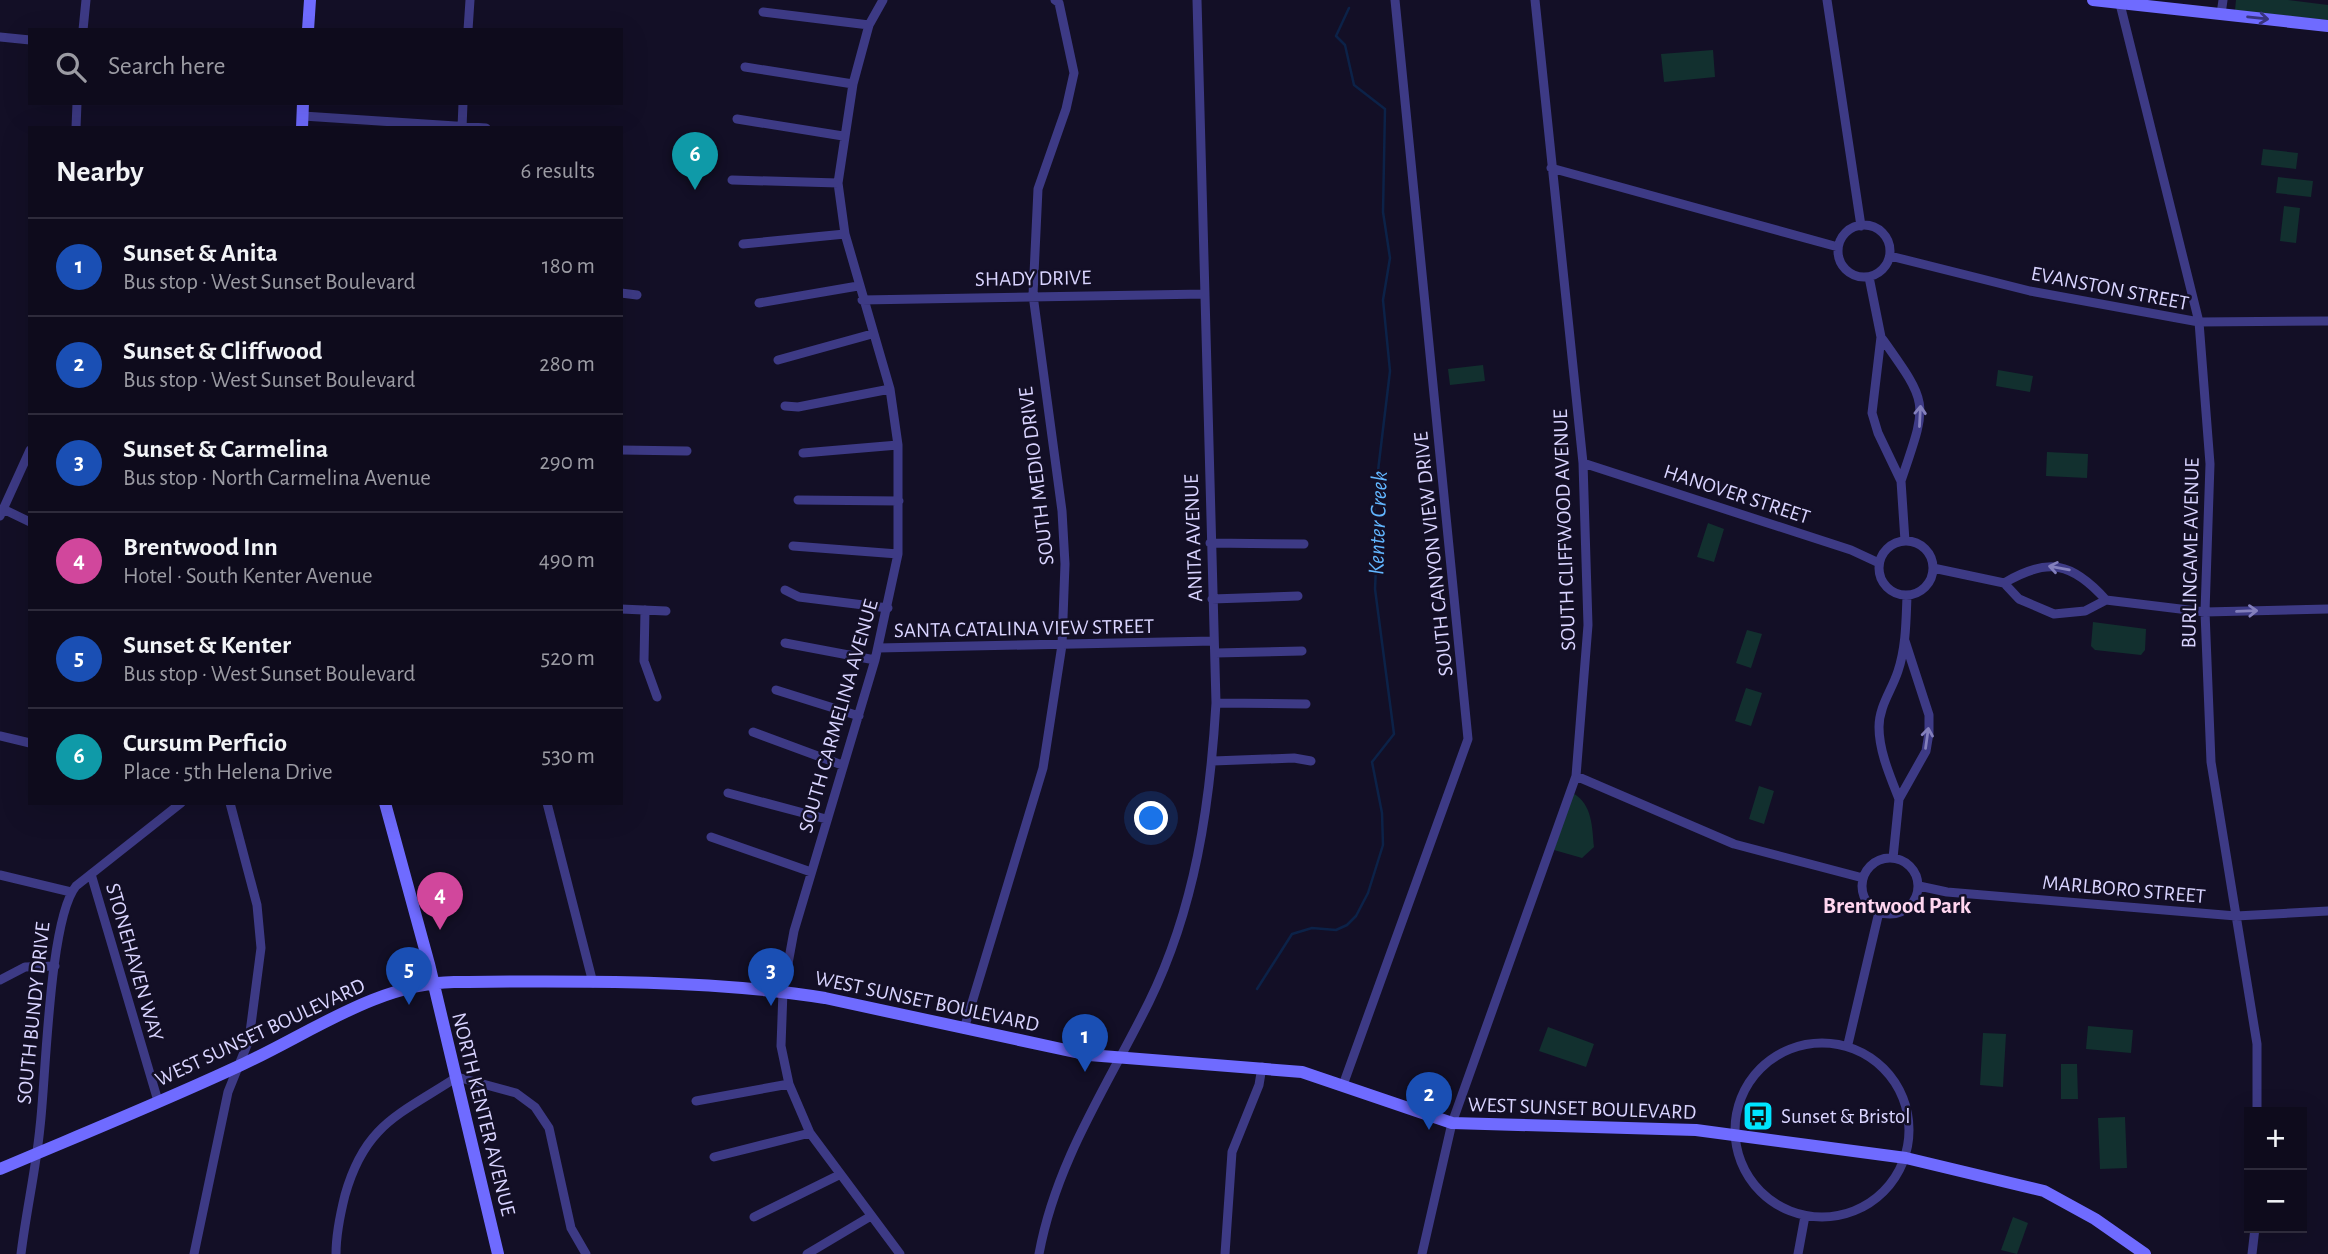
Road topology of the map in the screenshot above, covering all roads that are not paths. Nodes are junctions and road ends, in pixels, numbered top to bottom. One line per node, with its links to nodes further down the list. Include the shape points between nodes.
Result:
1 (86, 0): 17 (street)
2 (310, 0): 18 (main road)
3 (470, 0): 19 (street)
4 (883, 0): 15 (street, SOUTH CARMELINA AVENUE)
5 (1197, 0): 43 (street, ANITA AVENUE)
6 (1395, 0): 135 (street, SOUTH CANYON VIEW DRIVE, via 1468,738)
7 (1535, 0): 32 (street, SOUTH CLIFFWOOD AVENUE)
8 (1827, 0): 35 (street)
9 (2093, 0): 12 (main road)
10 (2222, 0): 14 (street)
11 (1059, 1): 45 (street, SOUTH MEDIO DRIVE, via 1074,73 1038,189)
12 (2119, 1): 14 (main road); 49 (street, BURLINGAME AVENUE)
13 (763, 12): 15 (street)
14 (2221, 14): 16 (main road, one-way to 16)
15 (869, 25): 23 (street, SOUTH CARMELINA AVENUE)
16 (2328, 26)
17 (83, 28)
18 (308, 28)
19 (468, 28)
20 (0, 37): 21 (street)
21 (28, 40)
22 (746, 67): 23 (street)
23 (853, 84): 31 (street, SOUTH CARMELINA AVENUE)
24 (77, 105): 28 (street)
25 (463, 105): 30 (street)
26 (303, 116): 29 (street)
27 (737, 119): 31 (street)
28 (76, 126)
29 (448, 126)
30 (462, 126)
31 (843, 136): 34 (street, SOUTH CARMELINA AVENUE)
32 (1551, 168): 38 (street); 60 (street, SOUTH CLIFFWOOD AVENUE)
33 (732, 180): 34 (street)
34 (838, 183): 36 (street, SOUTH CARMELINA AVENUE)
35 (1861, 226): 38 (street, via 1846,232); 39 (street, via 1883,234)
36 (845, 234): 37 (street); 41 (street, SOUTH CARMELINA AVENUE)
37 (743, 244)
38 (1838, 247): 40 (street, via 1845,270)
39 (1890, 256): 40 (street, via 1882,270); 49 (street, EVANSTON STREET, via 2030,291)
40 (1869, 277): 51 (street)
41 (858, 286): 46 (street, SOUTH CARMELINA AVENUE); 47 (street)
42 (623, 293): 44 (street)
43 (1205, 294): 45 (street, SHADY DRIVE); 67 (street, ANITA AVENUE)
44 (637, 295)
45 (1033, 295): 46 (street, SHADY DRIVE); 88 (street, SOUTH MEDIO DRIVE, via 1062,512)
46 (862, 300): 50 (street, SOUTH CARMELINA AVENUE)
47 (759, 303)
48 (2328, 321): 49 (street, EVANSTON STREET)
49 (2199, 322): 84 (street, BURLINGAME AVENUE, via 2210,464)
50 (872, 334): 52 (street); 53 (street, SOUTH CARMELINA AVENUE)
51 (1881, 337): 61 (street, via 1871,413); 61 (street, one-way to 51, via 1919,430 1920,400 1915,384)
52 (778, 360)
53 (890, 388): 54 (street); 55 (street, SOUTH CARMELINA AVENUE)
54 (785, 406)
55 (898, 445): 58 (street); 63 (street, SOUTH CARMELINA AVENUE)
56 (623, 450): 57 (street)
57 (687, 452)
58 (803, 453)
59 (28, 454): 64 (street)
60 (1583, 463): 71 (street, HANOVER STREET); 104 (street, SOUTH CLIFFWOOD AVENUE, via 1588,625)
61 (1901, 481): 66 (street)
62 (798, 500): 63 (street)
63 (899, 501): 70 (street, SOUTH CARMELINA AVENUE)
64 (2, 512): 65 (street)
65 (28, 521)
66 (1905, 541): 71 (street, via 1891,546); 72 (street, via 1922,546)
67 (1210, 543): 68 (street); 77 (street, ANITA AVENUE)
68 (1304, 544)
69 (793, 546): 70 (street)
70 (898, 554): 80 (street, SOUTH CARMELINA AVENUE)
71 (1880, 563): 76 (street, via 1882,583)
72 (1933, 568): 73 (street); 76 (street, via 1925,588)
73 (2004, 583): 78 (street, via 2020,599 2054,614 2085,611); 78 (street, one-way to 73, via 2090,582 2060,566 2025,571)
74 (785, 590): 80 (street, via 799,597)
75 (1298, 596): 77 (street)
76 (1907, 596): 86 (street)
77 (1212, 599): 85 (street, ANITA AVENUE)
78 (2106, 600): 84 (street)
79 (623, 608): 82 (street)
80 (888, 608): 89 (street, SOUTH CARMELINA AVENUE)
81 (2328, 608): 84 (street, one-way to 81)
82 (645, 610): 83 (street); 94 (street, via 644,661)
83 (666, 611)
84 (2205, 612): 122 (street, BURLINGAME AVENUE, via 2211,762)
85 (1214, 641): 88 (street, SANTA CATALINA VIEW STREET); 91 (street, ANITA AVENUE)
86 (1905, 641): 106 (street, via 1879,725); 106 (street, one-way to 86, via 1926,751 1929,733 1927,706)
87 (785, 643): 92 (street)
88 (1062, 645): 89 (street, SANTA CATALINA VIEW STREET); 128 (street, SOUTH MEDIO DRIVE, via 1043,768)
89 (878, 648): 92 (street, SOUTH CARMELINA AVENUE)
90 (1302, 651): 91 (street)
91 (1215, 653): 95 (street, ANITA AVENUE)
92 (875, 660): 97 (street, SOUTH CARMELINA AVENUE)
93 (776, 690): 97 (street)
94 (657, 697)
95 (1216, 703): 96 (street); 101 (street, ANITA AVENUE)
96 (1306, 704)
97 (859, 716): 103 (street, SOUTH CARMELINA AVENUE)
98 (753, 733): 103 (street)
99 (0, 736): 100 (street)
100 (28, 743)
101 (1213, 761): 102 (street); 130 (street, ANITA AVENUE, via 1200,849 1183,912 1150,1000)
102 (1311, 761)
103 (842, 765): 111 (street, SOUTH CARMELINA AVENUE)
104 (1576, 776): 117 (street, via 1734,844); 139 (street, SOUTH CLIFFWOOD AVENUE)
105 (728, 793): 111 (street)
106 (1899, 799): 113 (street)
107 (178, 805): 115 (street)
108 (230, 805): 131 (street, via 261,931 249,1040)
109 (386, 805): 125 (main road, NORTH KENTER AVENUE)
110 (548, 805): 126 (street)
111 (827, 819): 114 (street, SOUTH CARMELINA AVENUE)
112 (710, 837): 114 (street)
113 (1893, 858): 117 (street, via 1871,865); 118 (street, via 1908,864)
114 (811, 872): 127 (street, SOUTH CARMELINA AVENUE)
115 (91, 874): 119 (street); 136 (street, STONEHAVEN WAY)
116 (0, 876): 119 (street)
117 (1863, 878): 121 (street, via 1863,894)
118 (1919, 886): 121 (street, via 1914,901 1903,912); 122 (street, MARLBORO STREET)
119 (71, 892): 123 (street, SOUTH BUNDY DRIVE)
120 (2328, 911): 122 (street, MARLBORO STREET)
121 (1879, 912): 129 (street)
122 (2236, 916): 138 (street, BURLINGAME AVENUE, via 2257,1044)
123 (55, 966): 124 (street, via 25,967); 142 (street, SOUTH BUNDY DRIVE)
124 (0, 980)
125 (432, 982): 126 (main road, WEST SUNSET BOULEVARD); 131 (main road, WEST SUNSET BOULEVARD, via 380,997); 133 (main road, NORTH KENTER AVENUE)
126 (593, 984): 127 (main road, WEST SUNSET BOULEVARD)
127 (783, 991): 128 (main road, WEST SUNSET BOULEVARD); 134 (street, SOUTH CARMELINA AVENUE, via 781,1046)
128 (964, 1029): 130 (main road, WEST SUNSET BOULEVARD, via 1088,1055)
129 (1848, 1044): 141 (street, via 1791,1046 1765,1060 1741,1098); 144 (street, via 1873,1058 1902,1096 1911,1138)
130 (1119, 1057): 132 (main road, WEST SUNSET BOULEVARD); 158 (street, ANITA AVENUE, via 1074,1146)
131 (240, 1066): 136 (main road, WEST SUNSET BOULEVARD); 152 (street, via 228,1093)
132 (1262, 1067): 135 (main road, WEST SUNSET BOULEVARD, via 1302,1072); 159 (street, via 1232,1152)
133 (457, 1077): 153 (street, via 369,1138 347,1189 338,1221); 154 (main road, NORTH KENTER AVENUE); 155 (street, via 516,1093 535,1107 549,1128 571,1228)
134 (789, 1084): 137 (street); 140 (street, SOUTH CARMELINA AVENUE)
135 (1343, 1085): 139 (main road, WEST SUNSET BOULEVARD)
136 (158, 1101): 142 (main road, WEST SUNSET BOULEVARD)
137 (696, 1101)
138 (2257, 1107)
139 (1452, 1123): 141 (main road, WEST SUNSET BOULEVARD); 160 (street, SOUTH CLIFFWOOD AVENUE)
140 (810, 1133): 143 (street); 146 (street, SOUTH CARMELINA AVENUE)
141 (1734, 1134): 144 (main road, WEST SUNSET BOULEVARD); 148 (street, via 1739,1157 1758,1189)
142 (35, 1154): 145 (main road, WEST SUNSET BOULEVARD); 151 (street, SOUTH BUNDY DRIVE)
143 (714, 1157)
144 (1906, 1158): 148 (street, via 1891,1187 1867,1208 1835,1216); 162 (main road, WEST SUNSET BOULEVARD, via 2044,1191)
145 (0, 1169)
146 (839, 1175): 147 (street, SOUTH CARMELINA AVENUE); 149 (street)
147 (871, 1216): 156 (street); 157 (street, SOUTH CARMELINA AVENUE)
148 (1805, 1216): 161 (street)
149 (754, 1217)
150 (2254, 1233): 163 (street)
151 (21, 1254)
152 (194, 1254)
153 (336, 1254)
154 (498, 1254)
155 (586, 1254)
156 (807, 1254)
157 (900, 1254)
158 (1038, 1254)
159 (1225, 1254)
160 (1422, 1254)
161 (1798, 1254)
162 (2145, 1254)
163 (2252, 1254)

